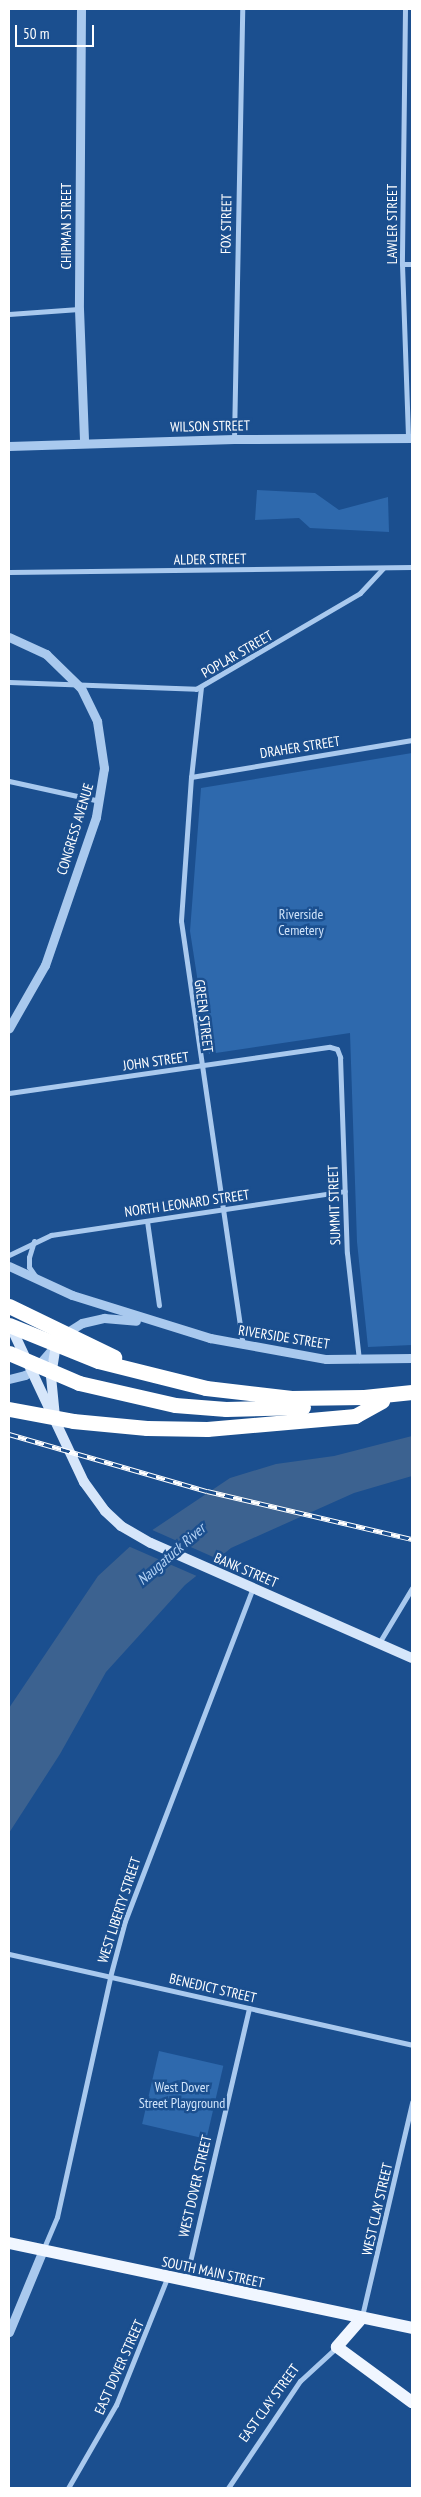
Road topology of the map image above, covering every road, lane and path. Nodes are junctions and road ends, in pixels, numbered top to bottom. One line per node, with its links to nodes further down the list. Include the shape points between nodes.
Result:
1 (81, 9): 6 (street, CHIPMAN STREET)
2 (242, 9): 8 (street, FOX STREET)
3 (405, 9): 4 (street, LAWLER STREET)
4 (402, 264): 5 (street); 9 (street, LAWLER STREET)
5 (412, 264)
6 (79, 309): 7 (street); 10 (street, CHIPMAN STREET)
7 (9, 314)
8 (234, 439): 9 (street, WILSON STREET); 10 (street, WILSON STREET)
9 (410, 439)
10 (84, 442): 11 (street, WILSON STREET)
11 (9, 446)
12 (412, 567): 13 (street, ALDER STREET)
13 (383, 568): 14 (street, ALDER STREET); 18 (street, POPLAR STREET, via 360,593)
14 (9, 572)
15 (9, 637): 17 (street, CONGRESS AVENUE, via 46,654)
16 (9, 682): 17 (street, POPLAR STREET)
17 (79, 685): 18 (street, POPLAR STREET); 22 (street, CONGRESS AVENUE, via 94,712 102,740 104,768)
18 (201, 688): 20 (street, GREEN STREET)
19 (412, 740): 20 (street, DRAHER STREET)
20 (190, 777): 25 (street, GREEN STREET, via 180,921)
21 (9, 780): 22 (street)
22 (100, 802): 23 (street, CONGRESS AVENUE, via 45,965)
23 (9, 1028)
24 (337, 1049): 25 (street, JOHN STREET, via 330,1047); 27 (street, SUMMIT STREET, via 340,1057)
25 (199, 1066): 26 (street, JOHN STREET); 28 (street, GREEN STREET)
26 (9, 1094)
27 (345, 1192): 28 (street, NORTH LEONARD STREET); 43 (street, SUMMIT STREET)
28 (221, 1210): 29 (street, NORTH LEONARD STREET); 39 (street, GREEN STREET)
29 (147, 1221): 30 (street, NORTH LEONARD STREET, via 51,1235); 34 (street)
30 (34, 1241): 31 (street, NORTH LEONARD STREET); 33 (street, via 29,1257 30,1267)
31 (9, 1255)
32 (9, 1266): 33 (street, RIVERSIDE STREET)
33 (42, 1282): 36 (street, RIVERSIDE STREET)
34 (159, 1305)
35 (9, 1306): 40 (highway)
36 (154, 1323): 38 (street, RIVERSIDE STREET, via 94,1319 77,1325); 39 (street, RIVERSIDE STREET)
37 (10, 1326): 40 (highway); 41 (main road); 44 (main road, BANK STREET)
38 (56, 1344): 44 (street, RIVERSIDE STREET); 49 (main road, via 51,1376)
39 (243, 1346): 43 (street, RIVERSIDE STREET)
40 (77, 1348): 46 (highway, via 180,1383 234,1393 290,1398)
41 (9, 1354): 47 (highway, via 79,1383 175,1405 226,1409)
42 (412, 1358): 43 (street, RIVERSIDE STREET)
43 (359, 1361)
44 (32, 1372): 45 (street); 49 (main road, BANK STREET)
45 (9, 1379)
46 (410, 1394): 47 (highway)
47 (382, 1401): 48 (highway, via 355,1416 271,1426 147,1428 73,1421)
48 (12, 1410)
49 (56, 1425): 50 (main road, BANK STREET, via 97,1502 113,1519 137,1536)
50 (253, 1588): 52 (main road, BANK STREET); 55 (street, WEST LIBERTY STREET, via 141,1875)
51 (412, 1588): 52 (street)
52 (379, 1643): 53 (main road, BANK STREET)
53 (412, 1658)
54 (9, 1954): 55 (street, BENEDICT STREET)
55 (110, 1977): 56 (street, BENEDICT STREET); 60 (street, WEST LIBERTY STREET, via 57,2217)
56 (249, 2008): 57 (street, BENEDICT STREET); 62 (street, WEST DOVER STREET)
57 (412, 2045)
58 (412, 2102): 63 (street, WEST CLAY STREET, via 370,2292)
59 (9, 2243): 60 (main road, SOUTH MAIN STREET)
60 (43, 2250): 61 (main road, SOUTH MAIN STREET); 65 (street)
61 (168, 2278): 62 (main road, SOUTH MAIN STREET); 68 (street, EAST DOVER STREET, via 116,2405)
62 (185, 2282): 63 (main road, SOUTH MAIN STREET)
63 (361, 2319): 64 (main road, SOUTH MAIN STREET); 66 (main road, EAST CLAY STREET)
64 (412, 2328)
65 (9, 2332)
66 (337, 2346): 67 (main road); 69 (street, EAST CLAY STREET, via 300,2380)
67 (412, 2402)
68 (68, 2488)
69 (228, 2488)

